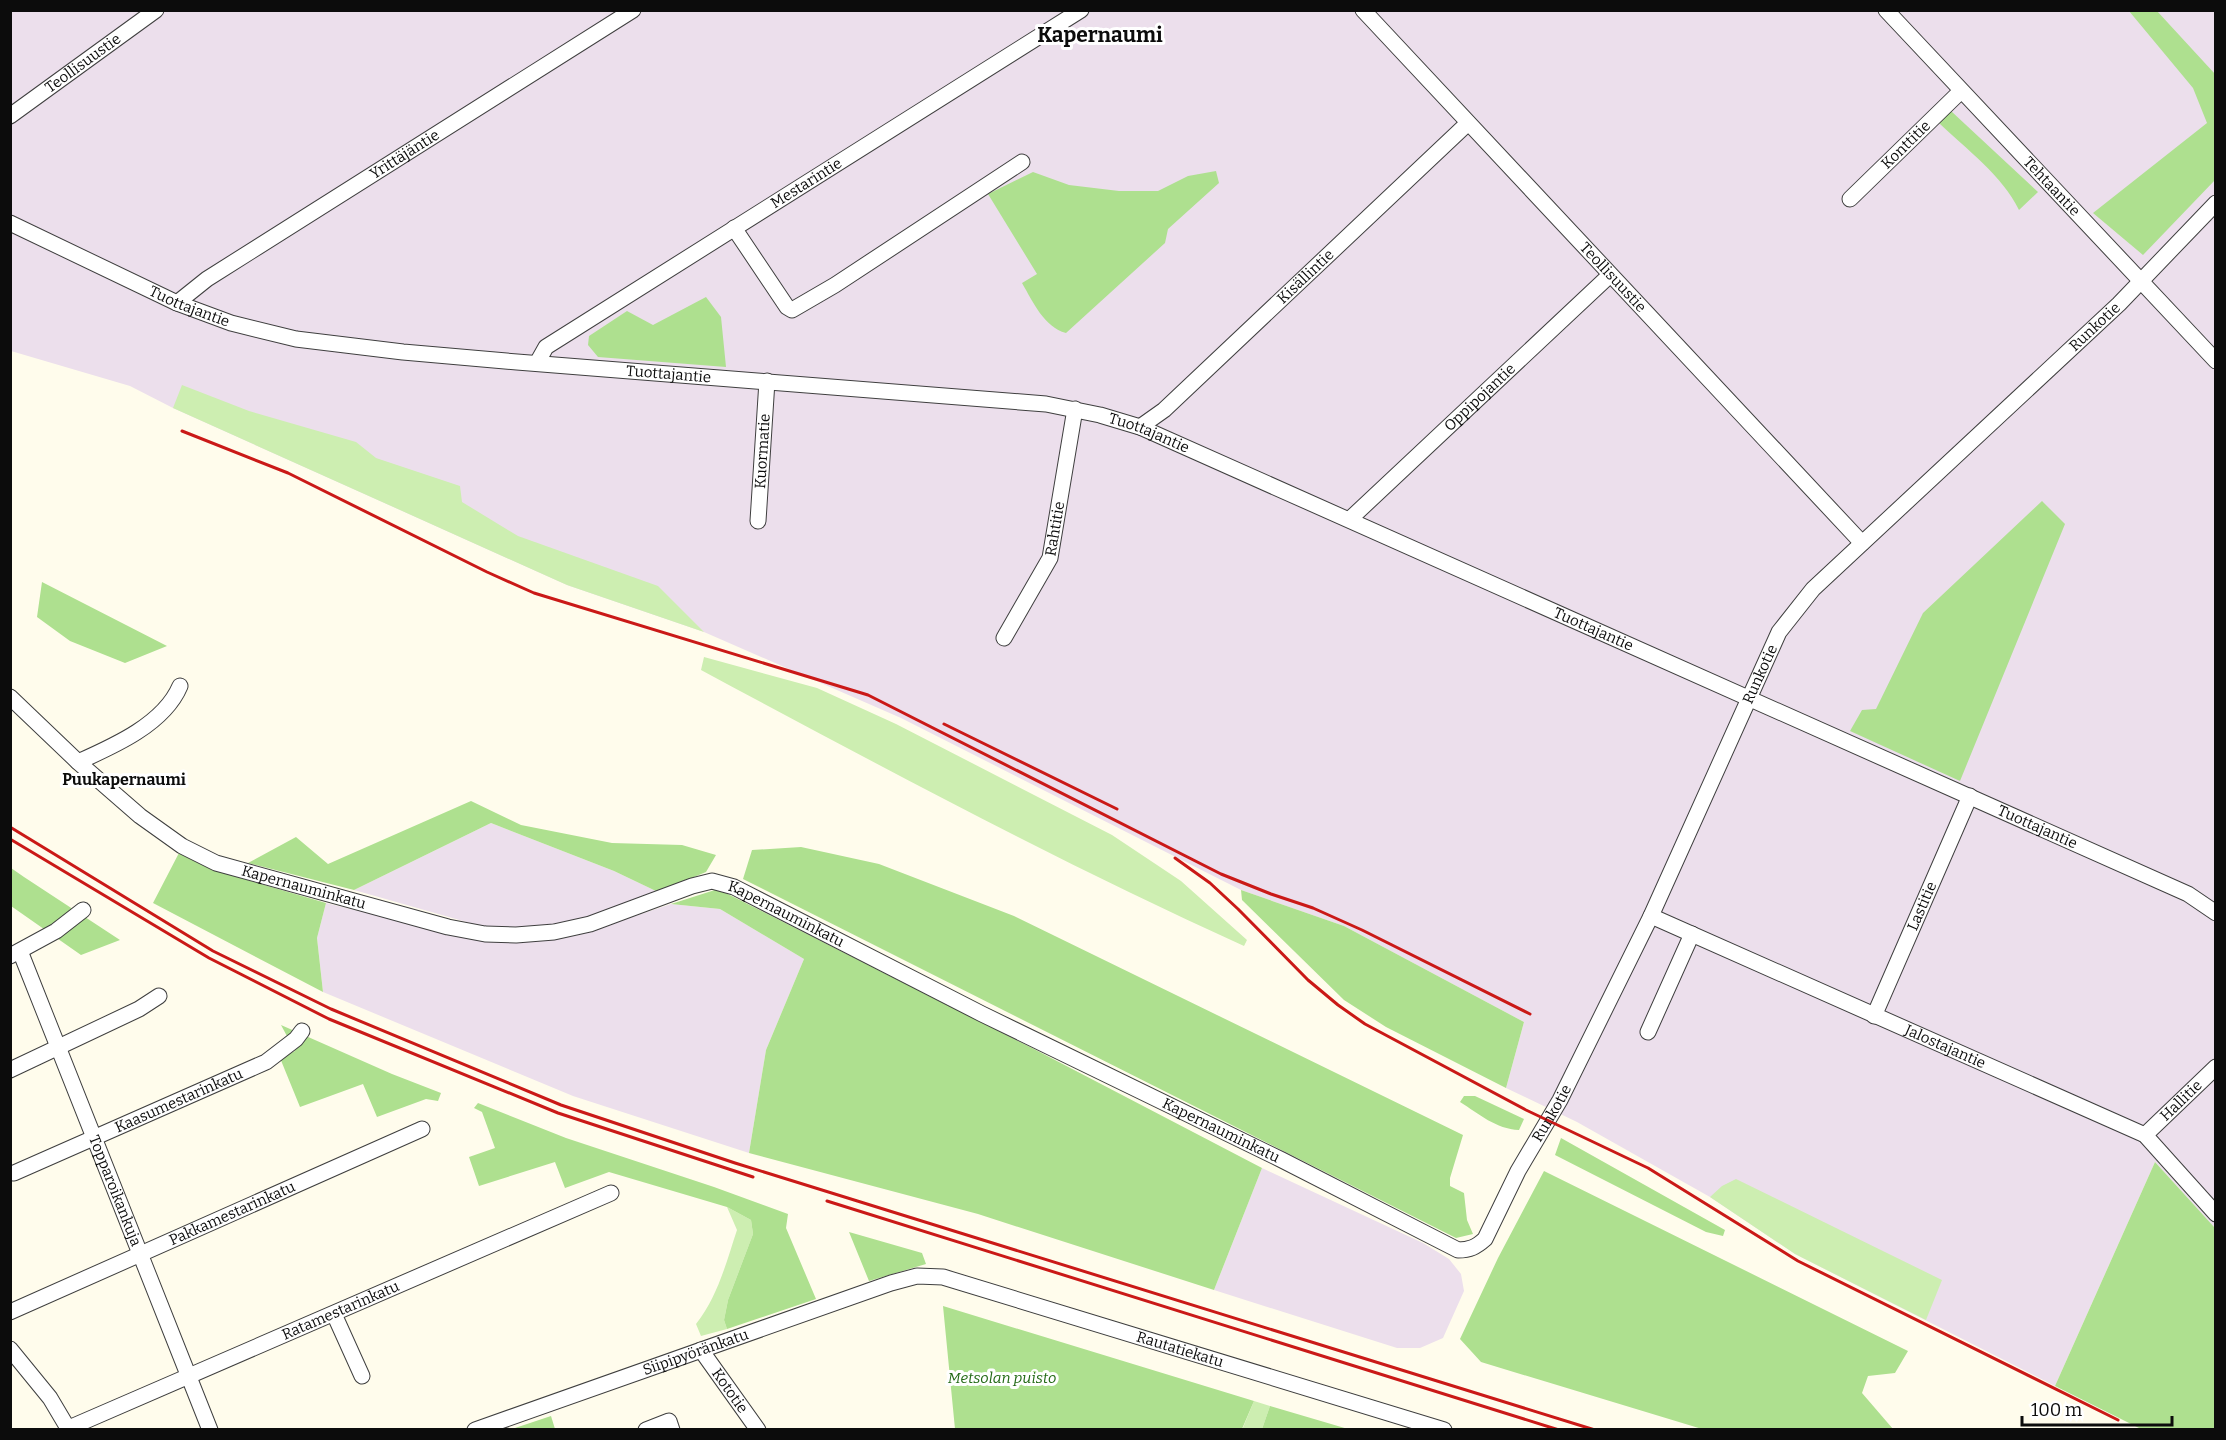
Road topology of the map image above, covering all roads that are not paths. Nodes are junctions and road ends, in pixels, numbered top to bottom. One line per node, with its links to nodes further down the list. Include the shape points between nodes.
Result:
1 (156, 10): 7 (street, Teollisuustie)
2 (633, 10): 16 (street, Yrittäjäntie, via 207,279)
3 (1081, 10): 13 (street, Mestarintie)
4 (1363, 10): 8 (street, Teollisuustie)
5 (1886, 10): 6 (street, Tehtaantie)
6 (1961, 91): 10 (street, Konttitie); 15 (street, Tehtaantie)
7 (10, 116)
8 (1468, 123): 14 (street, Teollisuustie); 21 (street, Kisällintie, via 1164,410)
9 (1022, 162): 13 (street, via 792,310)
10 (1850, 199)
11 (2216, 203): 15 (street, Runkotie)
12 (10, 223): 16 (street, Tuottajantie)
13 (734, 228): 18 (street, Mestarintie, via 546,347)
14 (1610, 275): 22 (street, Oppipojantie); 24 (street, Teollisuustie)
15 (2141, 282): 17 (street, Tehtaantie); 24 (street, Runkotie)
16 (177, 303): 18 (street, Tuottajantie, via 231,323 296,339)
17 (2216, 361)
18 (537, 363): 19 (street, Tuottajantie)
19 (767, 381): 20 (street, Tuottajantie); 23 (street, Kuormatie)
20 (1075, 409): 21 (street, Tuottajantie); 25 (street, Rahtitie, via 1050,558)
21 (1140, 427): 22 (street, Tuottajantie)
22 (1350, 519): 28 (street, Tuottajantie)
23 (758, 521)
24 (1862, 543): 28 (street, Runkotie, via 1796,608 1779,632)
25 (1004, 638)
26 (180, 686): 29 (street, via 160,716)
27 (10, 697): 29 (street, Kapernauminkatu)
28 (1748, 698): 30 (street, Tuottajantie); 33 (street, Runkotie)
29 (78, 762): 49 (street, Kapernauminkatu, via 163,833 216,863 457,929 495,934 554,932 590,924 712,881 734,887)
30 (1970, 796): 32 (street, Tuottajantie, via 2188,894); 37 (street, Lastitie)
31 (83, 910): 35 (street)
32 (2216, 913)
33 (1651, 915): 34 (street, Jalostajantie); 49 (street, Runkotie, via 1560,1100 1518,1171 1485,1239 1469,1250)
34 (1692, 934): 37 (street, Jalostajantie); 39 (street)
35 (15, 954): 40 (street, Topparoikankuja)
36 (159, 996): 40 (street)
37 (1874, 1016): 44 (street, Jalostajantie)
38 (302, 1031): 45 (street, Kaasumestarinkatu, via 266,1062)
39 (1648, 1032)
40 (59, 1047): 42 (street); 45 (street, Topparoikankuja)
41 (2216, 1067): 44 (street, Hallitie)
42 (10, 1070)
43 (422, 1129): 50 (street, Pakkamestarinkatu)
44 (2145, 1135): 48 (street, Jalostajantie)
45 (94, 1137): 46 (street, Kaasumestarinkatu); 50 (street, Topparoikankuja)
46 (14, 1173)
47 (611, 1193): 53 (street, Ratamestarinkatu)
48 (2216, 1214)
49 (1458, 1250)
50 (141, 1255): 52 (street, Pakkamestarinkatu); 56 (street, Topparoikankuja)
51 (917, 1276): 55 (street, Siipipyöränkatu); 58 (street, Rautatiekatu, via 943,1277)
52 (10, 1312)
53 (334, 1314): 56 (street, Ratamestarinkatu); 57 (street)
54 (10, 1349): 59 (street, via 51,1398)
55 (701, 1350): 61 (street, Siipipyöränkatu); 64 (street, Kototie)
56 (189, 1376): 59 (street, Ratamestarinkatu); 60 (street, Topparoikankuja)
57 (362, 1376)
58 (1434, 1428)
59 (69, 1429)
60 (210, 1430)
61 (475, 1430)
62 (646, 1430): 63 (street, via 669,1421)
63 (672, 1430)
64 (758, 1430)

